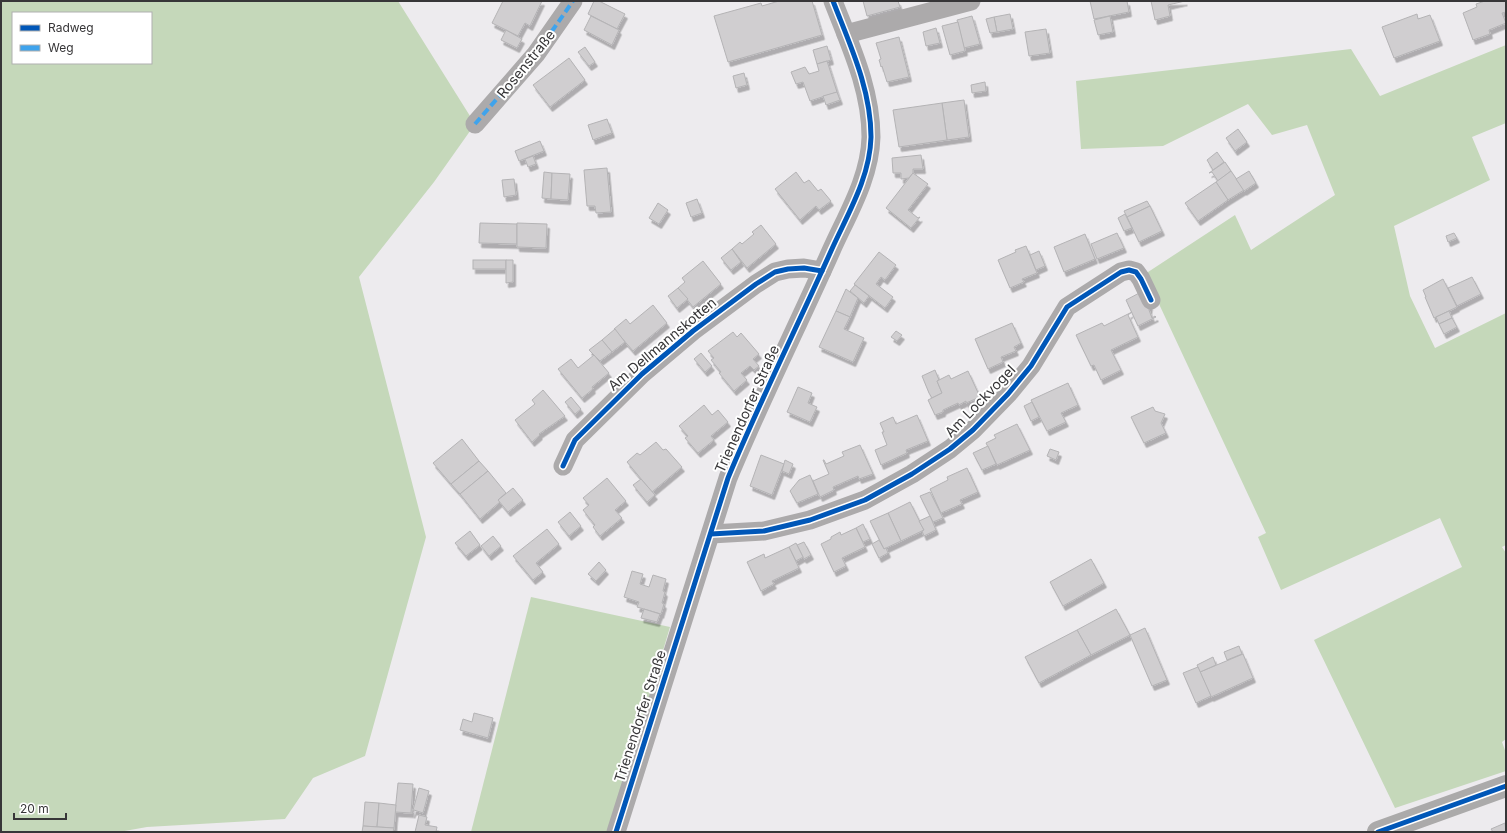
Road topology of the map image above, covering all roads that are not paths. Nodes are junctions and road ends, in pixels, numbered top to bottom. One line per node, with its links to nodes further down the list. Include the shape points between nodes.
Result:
1 (574, 1): 5 (street, Rosenstraße, via 536,54)
2 (833, 1): 4 (street, Trienendorfer Straße)
3 (971, 1): 4 (street)
4 (846, 34): 6 (street, Trienendorfer Straße, via 866,93 870,119 870,154 859,190)
5 (475, 124)
6 (822, 271): 8 (street, Am Dellmannskotten, via 804,268 775,272 693,331 642,374 575,440); 9 (street, Trienendorfer Straße, via 747,432 728,478)
7 (1151, 300): 9 (street, Am Lockvogel, via 1136,272 1129,270 1121,272 1067,307 1031,366 989,414 950,450 865,500 810,520 764,531)
8 (563, 466)
9 (711, 534): 11 (street, Trienendorfer Straße)
10 (1506, 786): 12 (main road)
11 (616, 832)
12 (1378, 832)

